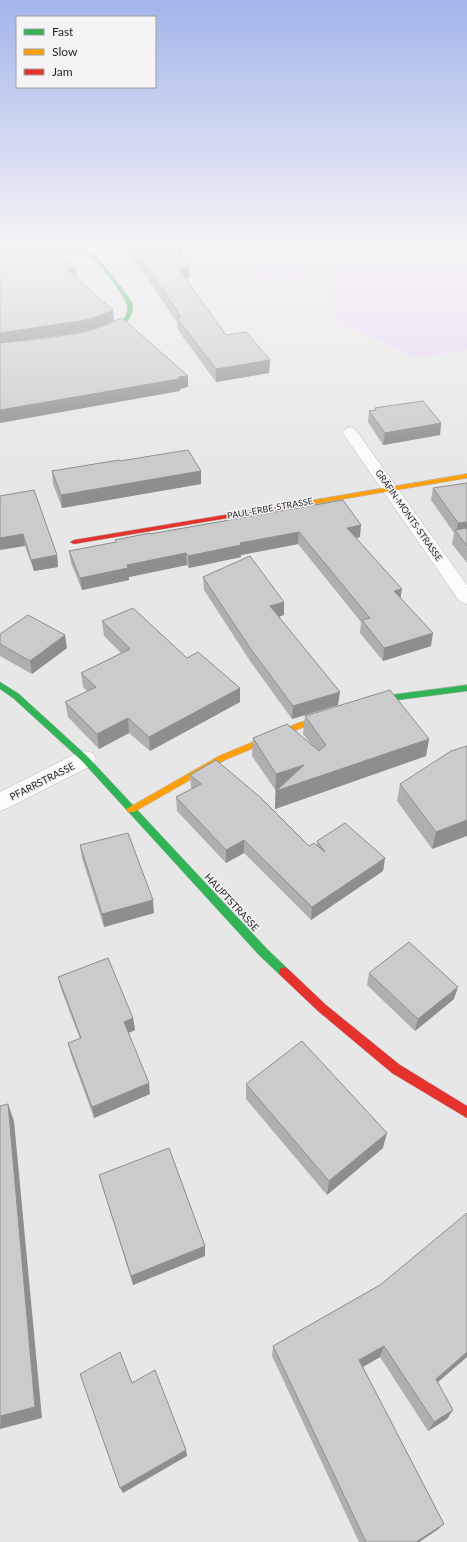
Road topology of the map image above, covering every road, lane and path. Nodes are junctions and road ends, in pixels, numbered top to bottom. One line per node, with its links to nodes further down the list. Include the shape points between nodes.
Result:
1 (126, 319): 2 (street, via 104,332)
2 (88, 335)
3 (350, 432): 5 (street, GRÄFIN-MONTS-STRASSE)
4 (467, 476): 5 (street, PAUL-ERBE-STRASSE)
5 (391, 488): 6 (street, PAUL-ERBE-STRASSE); 7 (street, GRÄFIN-MONTS-STRASSE)
6 (74, 542)
7 (467, 598)
8 (0, 685): 12 (street, HAUPTSTRASSE, via 16,696)
9 (467, 688): 10 (street, via 390,698)
10 (360, 707)
11 (338, 714): 14 (street, via 301,725 222,758)
12 (85, 759): 13 (street, PFARRSTRASSE); 14 (street, HAUPTSTRASSE)
13 (0, 802)
14 (131, 810): 15 (street, HAUPTSTRASSE, via 263,952 322,1008 396,1069)
15 (467, 1112)

